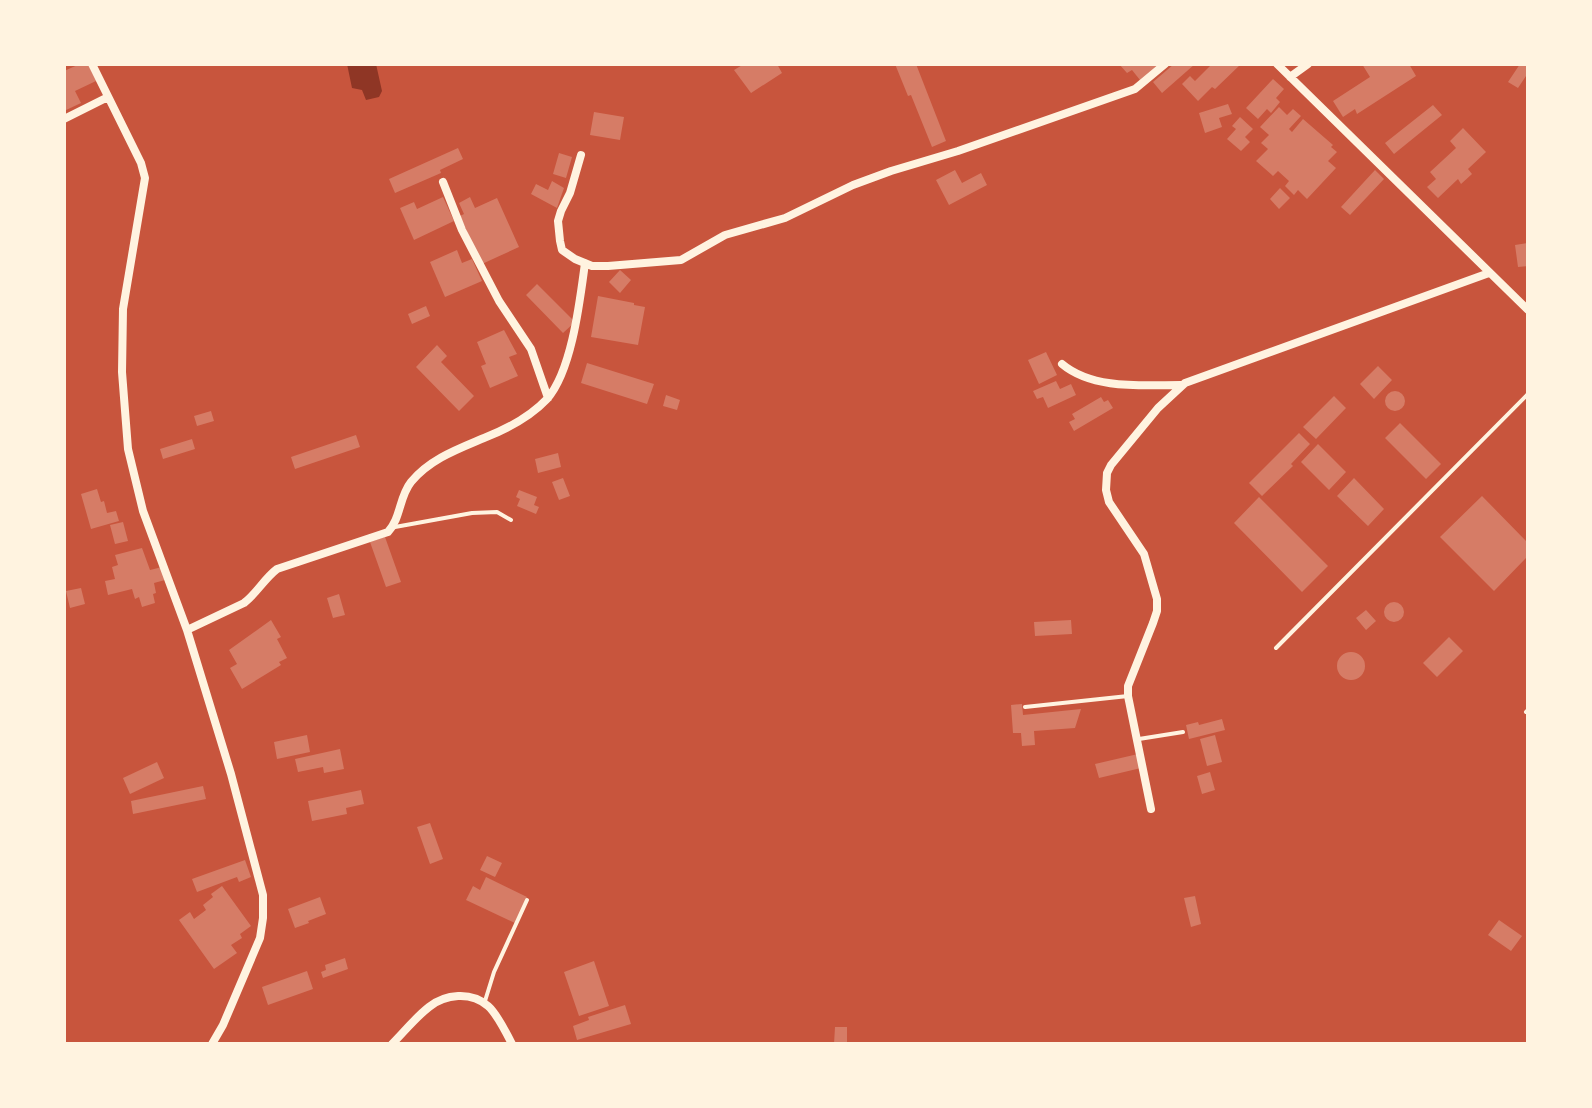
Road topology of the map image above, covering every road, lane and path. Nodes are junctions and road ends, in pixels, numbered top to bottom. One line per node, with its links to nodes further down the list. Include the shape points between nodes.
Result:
1 (92, 64): 6 (street)
2 (1165, 64): 10 (street, via 1135,89 853,185 785,218 725,235 681,260)
3 (1277, 64): 5 (street)
4 (1308, 64): 5 (street)
5 (1290, 77): 11 (street)
6 (108, 97): 7 (street); 19 (street, via 145,178 123,309 128,449 143,511)
7 (64, 119)
8 (581, 155): 10 (street, via 558,221 562,250)
9 (443, 182): 16 (street, via 499,301 531,349)
10 (585, 263): 16 (street, via 575,327)
11 (1489, 273): 12 (street); 14 (street)
12 (1528, 310)
13 (1062, 364): 14 (street, via 1095,380)
14 (1181, 385): 21 (street, via 1107,473 1109,502 1144,554 1157,599)
15 (1528, 394): 20 (lane)
16 (548, 398): 18 (street, via 512,425 446,453 429,466 410,483)
17 (511, 520): 18 (lane, via 497,512 472,513)
18 (393, 527): 19 (street, via 277,569 244,603)
19 (187, 630): 28 (street, via 263,895 260,938)
20 (1276, 648)
21 (1128, 696): 22 (lane); 24 (street)
22 (1025, 707)
23 (1183, 732): 24 (lane)
24 (1137, 739): 25 (street)
25 (1151, 809)
26 (527, 900): 27 (lane)
27 (485, 1004): 29 (street, via 463,995 450,997 430,1006); 30 (street)
28 (212, 1044)
29 (392, 1044)
30 (512, 1044)

